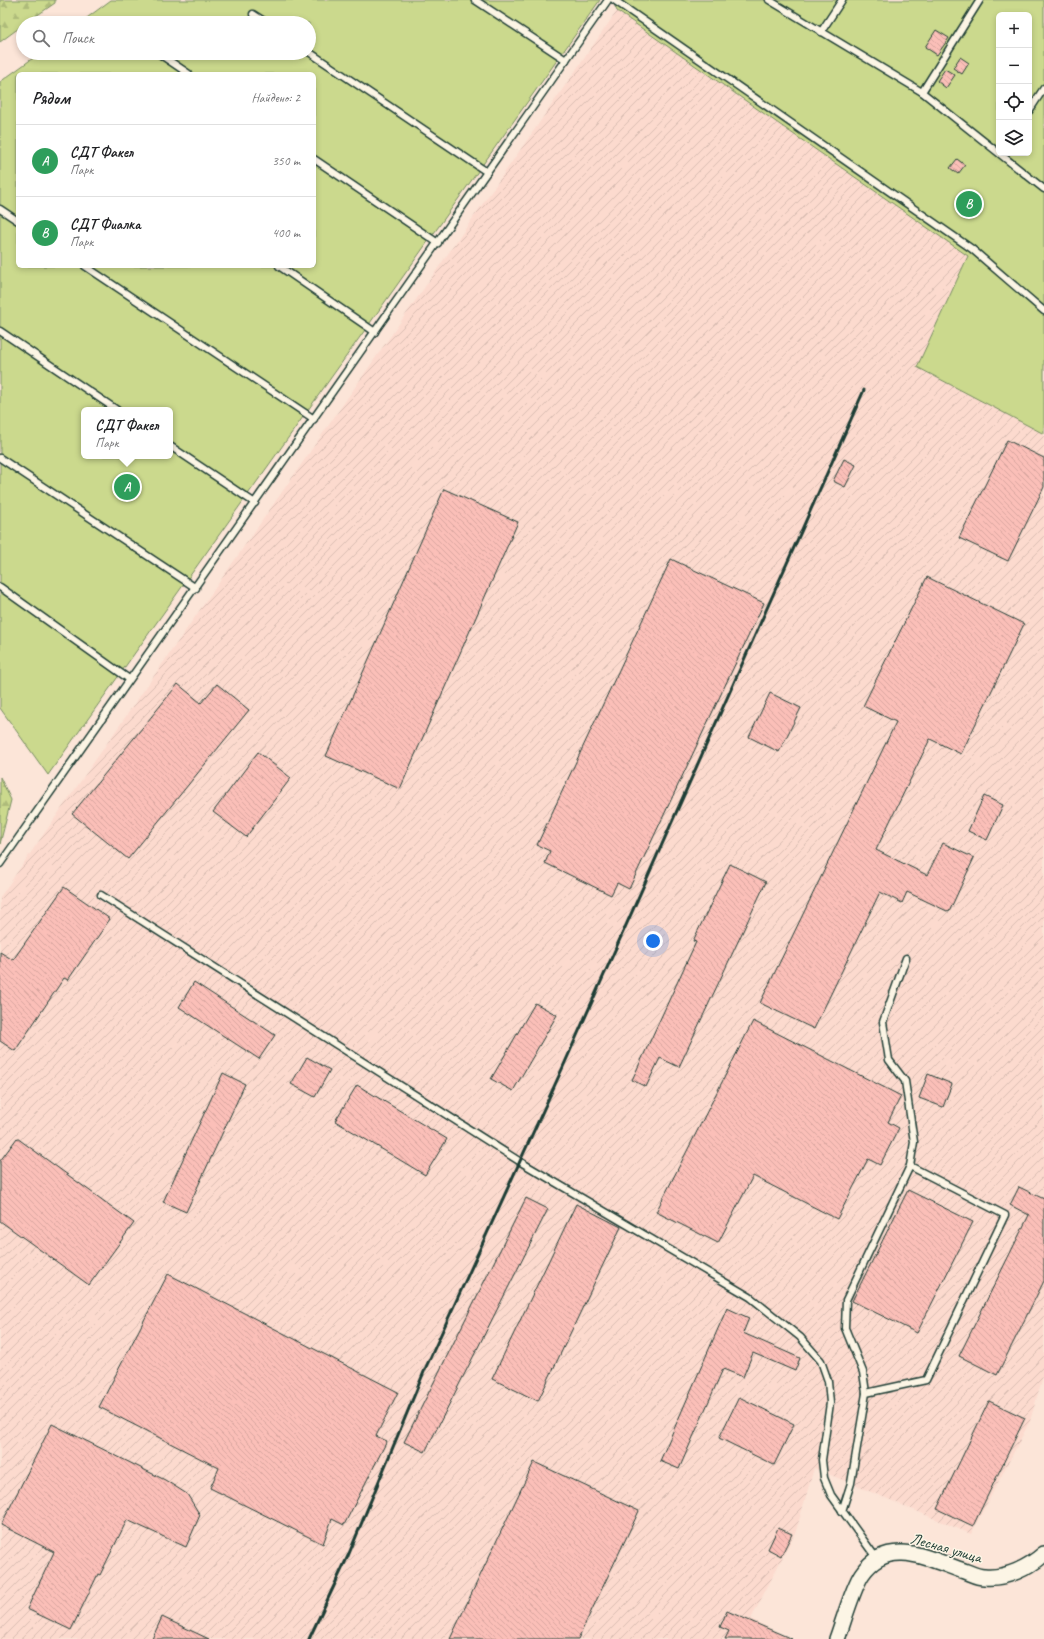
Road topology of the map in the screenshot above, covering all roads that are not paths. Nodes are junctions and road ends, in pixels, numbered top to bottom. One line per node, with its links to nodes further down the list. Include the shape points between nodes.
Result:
1 (476, 0): 12 (lane)
2 (608, 0): 12 (lane)
3 (614, 0): 27 (lane, via 972,249)
4 (769, 0): 9 (lane)
5 (842, 0): 9 (lane)
6 (980, 0): 15 (lane)
7 (253, 14): 8 (lane)
8 (256, 16)
9 (820, 32): 15 (lane)
10 (316, 57): 20 (lane)
11 (168, 60): 13 (lane)
12 (566, 60): 20 (lane)
13 (186, 72)
14 (1044, 88): 16 (lane)
15 (922, 92): 17 (lane)
16 (1032, 106)
17 (996, 151)
18 (1003, 156): 21 (lane)
19 (316, 160): 24 (lane)
20 (487, 172): 24 (lane)
21 (1044, 189)
22 (0, 209): 23 (lane)
23 (16, 220)
24 (438, 243): 29 (lane)
25 (88, 268): 31 (lane)
26 (282, 268): 29 (lane)
27 (1044, 310)
28 (0, 331): 30 (lane)
29 (375, 332): 31 (lane)
30 (113, 407)
31 (314, 419): 34 (lane)
32 (173, 448): 34 (lane)
33 (0, 458): 36 (lane)
34 (255, 503): 36 (lane)
35 (0, 587): 37 (lane)
36 (196, 588): 37 (lane)
37 (129, 679): 38 (lane, via 43,806)
38 (0, 864)
39 (102, 895): 43 (lane, via 520,1161 750,1297 800,1337 821,1361 828,1380 830,1404 822,1460 824,1478)
40 (906, 958): 41 (lane, via 882,1022 889,1060 905,1081 914,1142)
41 (910, 1166): 42 (lane, via 846,1300 845,1328 863,1372); 42 (lane, via 1005,1215 926,1380)
42 (866, 1393): 43 (lane, via 851,1483)
43 (842, 1511): 45 (lane)
44 (1044, 1554): 45 (street, Лесная улица, via 1019,1571 983,1578 907,1552 895,1552)
45 (877, 1559): 46 (street, Лесная улица, via 868,1565 861,1575)
46 (837, 1639)

